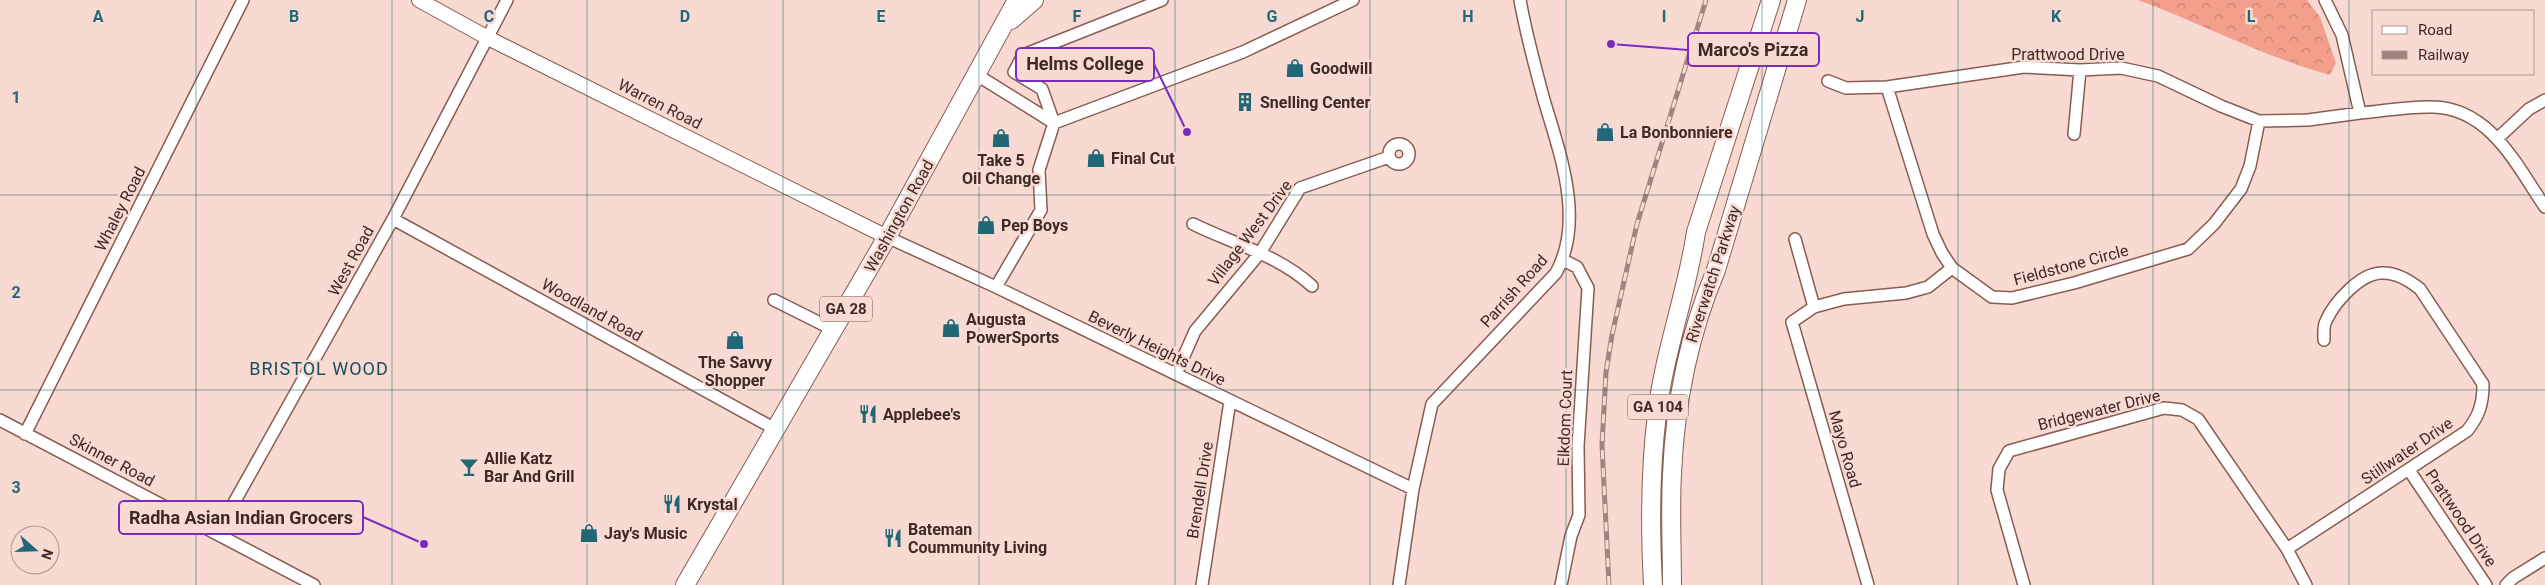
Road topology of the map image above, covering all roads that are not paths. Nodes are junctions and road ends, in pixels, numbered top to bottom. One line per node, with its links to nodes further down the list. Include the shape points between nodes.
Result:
1 (243, 0): 45 (street, Whaley Road)
2 (419, 0): 14 (street, Warren Road)
3 (507, 0): 14 (street, West Road)
4 (1018, 0): 13 (main road, Washington Road / GA 28)
5 (1034, 0): 13 (main road, GA 28)
6 (1162, 0): 23 (street, via 1023,55 1014,72 1042,89)
7 (1352, 0): 23 (street, via 1243,52)
8 (1520, 0): 33 (street, Parrish Road, via 1528,42 1565,176 1568,219)
9 (1771, 0): 56 (main road, Riverwatch Parkway / GA 104, via 1696,232 1690,269 1676,318 1657,413 1652,469)
10 (1797, 0): 15 (main road, Riverwatch Parkway / GA 104)
11 (1810, 0): 15 (main road)
12 (2325, 0): 21 (street, via 2342,35)
13 (1001, 29): 17 (main road, Washington Road / GA 28)
14 (488, 38): 28 (street, West Road); 30 (street, Warren Road)
15 (1785, 40): 57 (main road, Riverwatch Parkway / GA 104, via 1690,346 1679,406 1672,474)
16 (2080, 70): 19 (street, Prattwood Drive, via 2024,67); 22 (street, Prattwood Drive, via 2121,68 2158,76); 24 (street)
17 (977, 74): 23 (street); 30 (main road, Washington Road / GA 28)
18 (1828, 81): 19 (street, Prattwood Drive, via 1846,88)
19 (1886, 87): 34 (street, Fieldstone Circle, via 1933,234)
20 (2545, 100): 25 (street, via 2529,109)
21 (2360, 113): 22 (street, Prattwood Drive, via 2308,120); 25 (street, Prattwood Drive, via 2434,107 2460,112 2485,126)
22 (2259, 121): 34 (street, Fieldstone Circle, via 2250,166 2241,189 2214,224 2188,249 2012,298 1992,297)
23 (1054, 123): 36 (street, via 1040,170 1041,210)
24 (2074, 134)
25 (2498, 138): 27 (street, Prattwood Drive)
26 (1389, 157): 32 (street, Village West Drive, via 1300,188)
27 (2545, 207)
28 (393, 219): 44 (street, Woodland Road); 48 (street, West Road)
29 (1193, 224): 32 (street)
30 (887, 238): 36 (street, Beverly Heights Drive); 39 (main road, Washington Road / GA 28)
31 (1794, 239): 38 (street)
32 (1260, 253): 35 (street, via 1302,276); 41 (street, Village West Drive, via 1195,331)
33 (1563, 260): 47 (street, Parrish Road, via 1556,273 1432,404); 55 (street, Elkdom Court, via 1577,267 1588,288 1578,446 1579,515 1571,536)
34 (1952, 268): 38 (street, via 1928,287 1906,293 1844,299)
35 (1312, 286)
36 (996, 287): 41 (street, Beverly Heights Drive)
37 (774, 300): 39 (street)
38 (1814, 308): 58 (street, Mayo Road, via 1792,322)
39 (834, 330): 44 (main road, Washington Road / GA 28)
40 (2324, 340): 46 (street, Stillwater Drive, via 2325,322 2336,304 2361,280 2380,272 2397,275 2420,289 2477,376 2482,384 2483,400 2478,417 2466,431)
41 (1176, 374): 42 (street, Beverly Heights Drive)
42 (1230, 401): 47 (street, Beverly Heights Drive); 53 (street, Brendell Drive)
43 (0, 420): 45 (street, Skinner Road)
44 (775, 429): 52 (main road, Washington Road / GA 28)
45 (25, 434): 48 (street, Skinner Road)
46 (2409, 470): 49 (street, Stillwater Drive); 61 (street, Prattwood Drive)
47 (1413, 489): 54 (street, Parrish Road)
48 (217, 533): 51 (street, Skinner Road)
49 (2286, 549): 59 (street, Bridgewater Drive, via 2198,419 2182,410 2164,408 2010,452 1999,469 1997,490); 60 (street, Bridgewater Drive)
50 (2545, 558): 62 (street)
51 (314, 585)
52 (685, 585)
53 (1202, 585)
54 (1399, 585)
55 (1561, 585)
56 (1653, 585)
57 (1672, 585)
58 (1868, 585)
59 (2024, 585)
60 (2306, 585)
61 (2486, 585)
62 (2506, 585)

